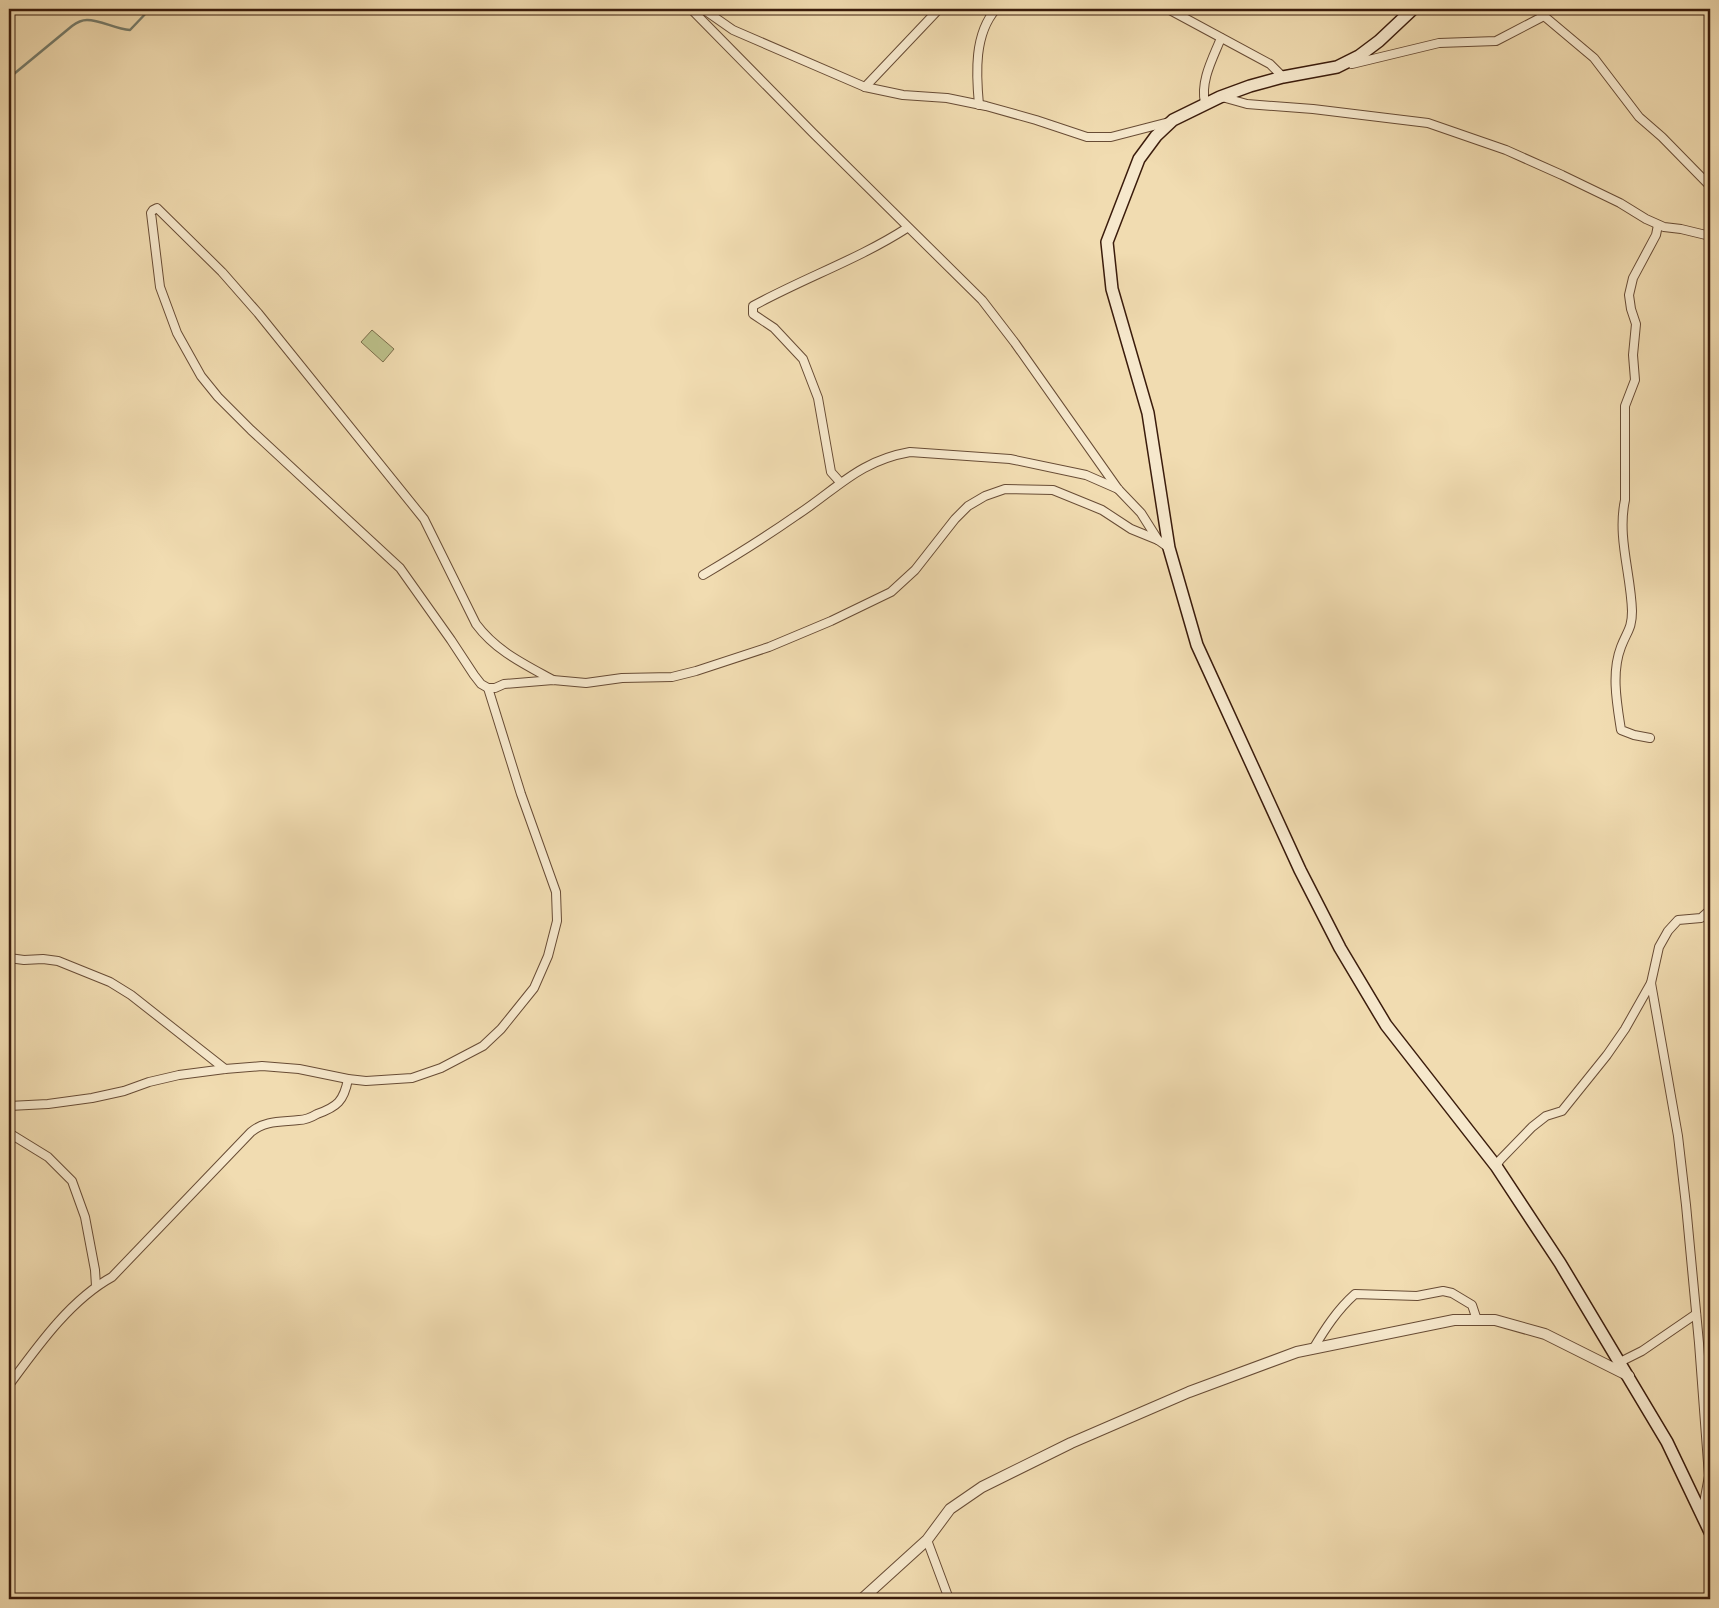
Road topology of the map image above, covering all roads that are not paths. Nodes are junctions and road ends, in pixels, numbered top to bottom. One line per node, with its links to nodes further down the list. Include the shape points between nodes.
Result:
1 (691, 9): 18 (street)
2 (703, 9): 11 (street, via 733,30)
3 (939, 9): 11 (street)
4 (996, 9): 14 (street, via 981,37 977,67)
5 (1168, 9): 8 (street)
6 (1413, 9): 9 (main road, via 1379,41)
7 (1543, 12): 9 (street, via 1496,41 1439,43); 16 (street, via 1594,58 1640,117)
8 (1221, 38): 10 (street, via 1270,64); 13 (street, via 1206,77)
9 (1337, 67): 10 (main road)
10 (1283, 77): 12 (main road)
11 (865, 87): 14 (street)
12 (1220, 97): 13 (main road); 17 (street, via 1247,104 1428,123 1506,150 1598,192)
13 (1205, 103): 15 (main road)
14 (979, 104): 15 (street, via 1087,137 1111,137)
15 (1173, 120): 23 (main road, via 1139,159 1107,242 1112,289 1148,413)
16 (1710, 186)
17 (1658, 225): 19 (street); 27 (street, via 1633,278 1629,295 1636,324 1633,355 1636,380 1625,406 1622,527 1632,610 1631,626 1619,654 1616,695 1621,730)
18 (907, 228): 20 (street, via 854,258 753,306 753,314 774,328 803,358 818,398 831,472); 21 (street, via 982,300)
19 (1710, 236)
20 (840, 482): 21 (street, via 861,468 910,452 1010,459 1086,475); 24 (street, via 798,515)
21 (1118, 489): 22 (street, via 1141,513)
22 (1158, 540): 23 (street); 25 (street, via 1131,529 1102,510 1053,490 1005,489 968,506 919,565 890,592 801,634 721,664 672,677 586,683)
23 (1169, 548): 35 (main road, via 1197,645 1335,940 1386,1025)
24 (703, 575)
25 (553, 680): 26 (street); 26 (street, via 524,665 484,635 424,519 222,272 157,208 153,210 160,287 178,333 201,376 251,430 400,568 474,675)
26 (488, 688): 32 (street, via 556,892 557,921 548,956 534,988 502,1029 484,1046 441,1068 412,1078)
27 (1650, 738)
28 (1710, 910): 30 (street, via 1701,918 1678,920 1668,932 1659,947)
29 (9, 958): 31 (street, via 58,962 110,982)
30 (1651, 983): 35 (street, via 1614,1045 1562,1111 1546,1116 1532,1127); 37 (street, via 1678,1136)
31 (225, 1069): 32 (street, via 262,1066 299,1069); 33 (street, via 179,1075 92,1098)
32 (348, 1079): 36 (street, via 346,1091 334,1108 302,1120 259,1126 112,1278)
33 (9, 1106)
34 (9, 1133): 36 (street, via 48,1157 72,1181 85,1217)
35 (1496, 1166): 40 (main road)
36 (96, 1286): 42 (street, via 69,1312)
37 (1696, 1314): 40 (street); 43 (street, via 1709,1476)
38 (1477, 1320): 39 (street, via 1454,1320); 39 (street, via 1472,1304 1443,1291 1417,1296 1354,1294 1329,1323); 41 (street, via 1495,1320 1545,1334)
39 (1313, 1349): 45 (street, via 1189,1392 1071,1443 998,1479 950,1509)
40 (1620, 1362): 41 (main road)
41 (1629, 1376): 43 (main road, via 1668,1442)
42 (9, 1385)
43 (1701, 1516): 44 (main road)
44 (1710, 1532)
45 (927, 1540): 46 (street); 47 (street)
46 (862, 1599)
47 (949, 1599)

